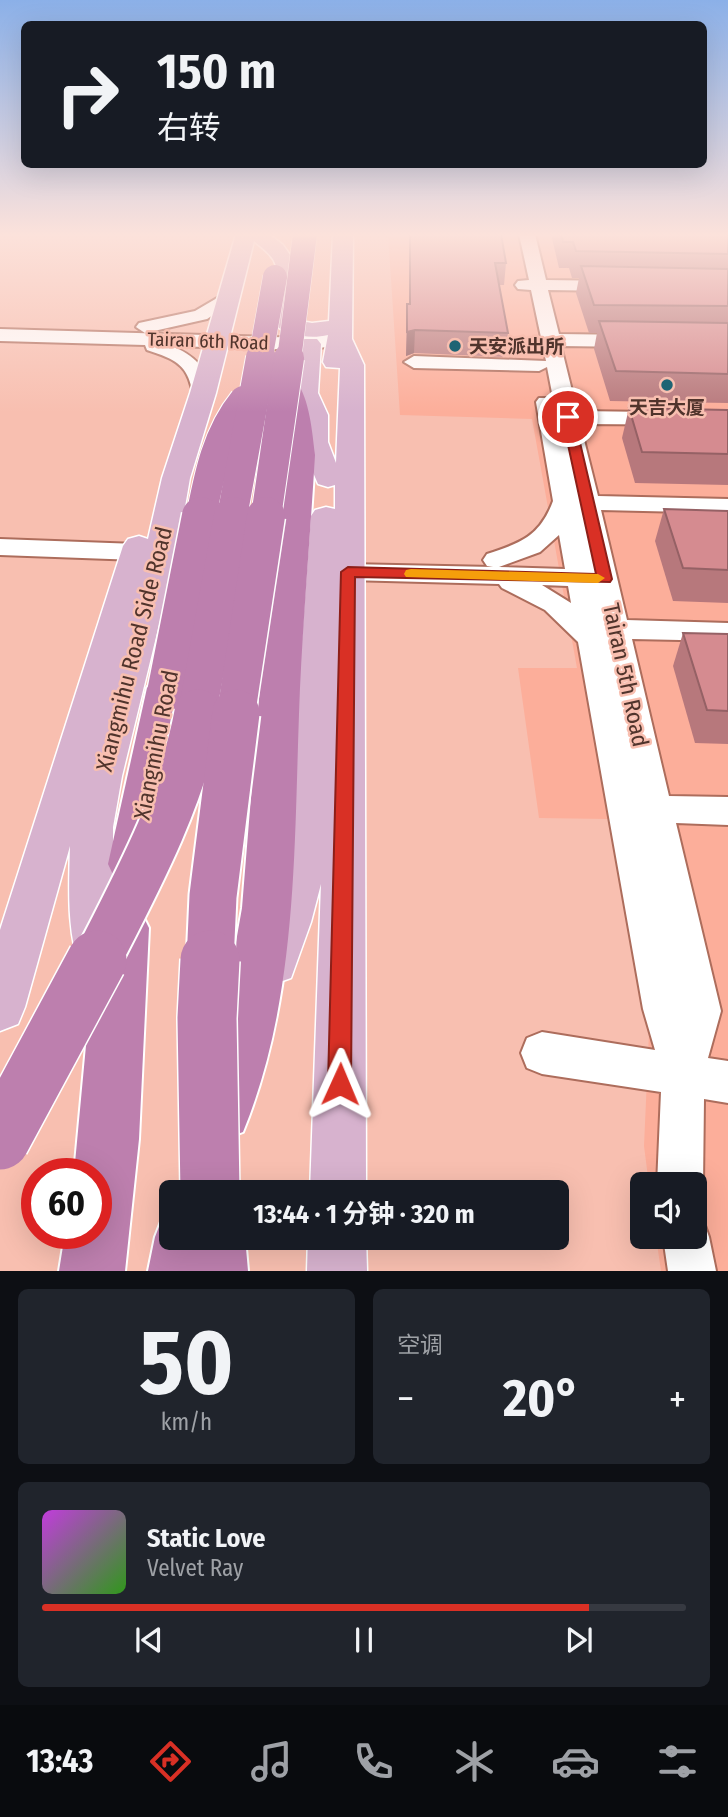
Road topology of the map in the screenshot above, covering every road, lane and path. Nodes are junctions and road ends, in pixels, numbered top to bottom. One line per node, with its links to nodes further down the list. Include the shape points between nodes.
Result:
1 (278, 293): 16 (highway, bridge)
2 (286, 293): 11 (main road, via 285,324)
3 (292, 293): 16 (highway, bridge)
4 (335, 293): 11 (main road)
5 (533, 293): 14 (street, Tairan 5th Road)
6 (229, 296): 7 (street, via 212,311); 10 (main road, Xiangmihu Road Side Road)
7 (145, 327): 8 (street, Tairan 6th Road); 10 (street, Tairan 6th Road)
8 (0, 328)
9 (0, 335): 12 (street, Tairan 6th Road)
10 (218, 336): 11 (street, Tairan 6th Road); 12 (street, Tairan 6th Road); 17 (main road, Xiangmihu Road Side Road)
11 (330, 336): 25 (main road, via 352,365); 33 (main road, via 305,393 315,415 314,443 328,478 303,868)
12 (106, 338): 17 (street, Tairan 6th Road, via 154,346 188,361 200,376)
13 (646, 341): 14 (street)
14 (545, 352): 15 (street); 18 (street, Tairan 5th Road); 21 (street, Tairan 5th Road)
15 (414, 362)
16 (271, 386): 33 (highway, via 295,417 300,456 267,908); 36 (highway, bridge, via 180,780 136,886); 37 (highway, Xiangmihu Road, bridge, via 231,416 211,468 127,894); 44 (highway, bridge, via 212,896 207,1018)
17 (203, 393): 20 (main road, Xiangmihu Road Side Road)
18 (568, 417): 19 (street); 21 (street, Tairan 5th Road)
19 (728, 419)
20 (176, 478): 24 (main road, via 146,527); 37 (main road, Xiangmihu Road Side Road, via 93,827 91,887)
21 (576, 502): 22 (street); 26 (street, via 546,537); 27 (street, Tairan 5th Road)
22 (728, 506)
23 (0, 547): 24 (street)
24 (137, 552): 32 (main road)
25 (348, 564): 26 (street); 45 (main road)
26 (496, 568): 27 (street); 29 (street)
27 (590, 570): 29 (street, Tairan 5th Road)
28 (728, 632): 29 (street)
29 (603, 634): 30 (street, Tairan 5th Road); 38 (street, Tairan 5th Road, via 663,1009)
30 (655, 809): 31 (street); 38 (street, Tairan 5th Road, via 701,1011)
31 (728, 811)
32 (0, 1007)
33 (240, 1050): 43 (highway)
34 (542, 1053): 38 (street)
35 (728, 1061): 38 (street)
36 (37, 1069): 40 (highway, bridge); 41 (highway, bridge)
37 (114, 1073): 49 (highway, Xiangmihu Road)
38 (683, 1075): 39 (street); 42 (street, Tairan 5th Road)
39 (728, 1082)
40 (0, 1114)
41 (0, 1140)
42 (680, 1172)
43 (202, 1180)
44 (211, 1180)
45 (338, 1180)
46 (688, 1249): 52 (street)
47 (185, 1250): 50 (highway)
48 (214, 1250): 51 (highway)
49 (92, 1271)
50 (181, 1271)
51 (215, 1271)
52 (692, 1271)

